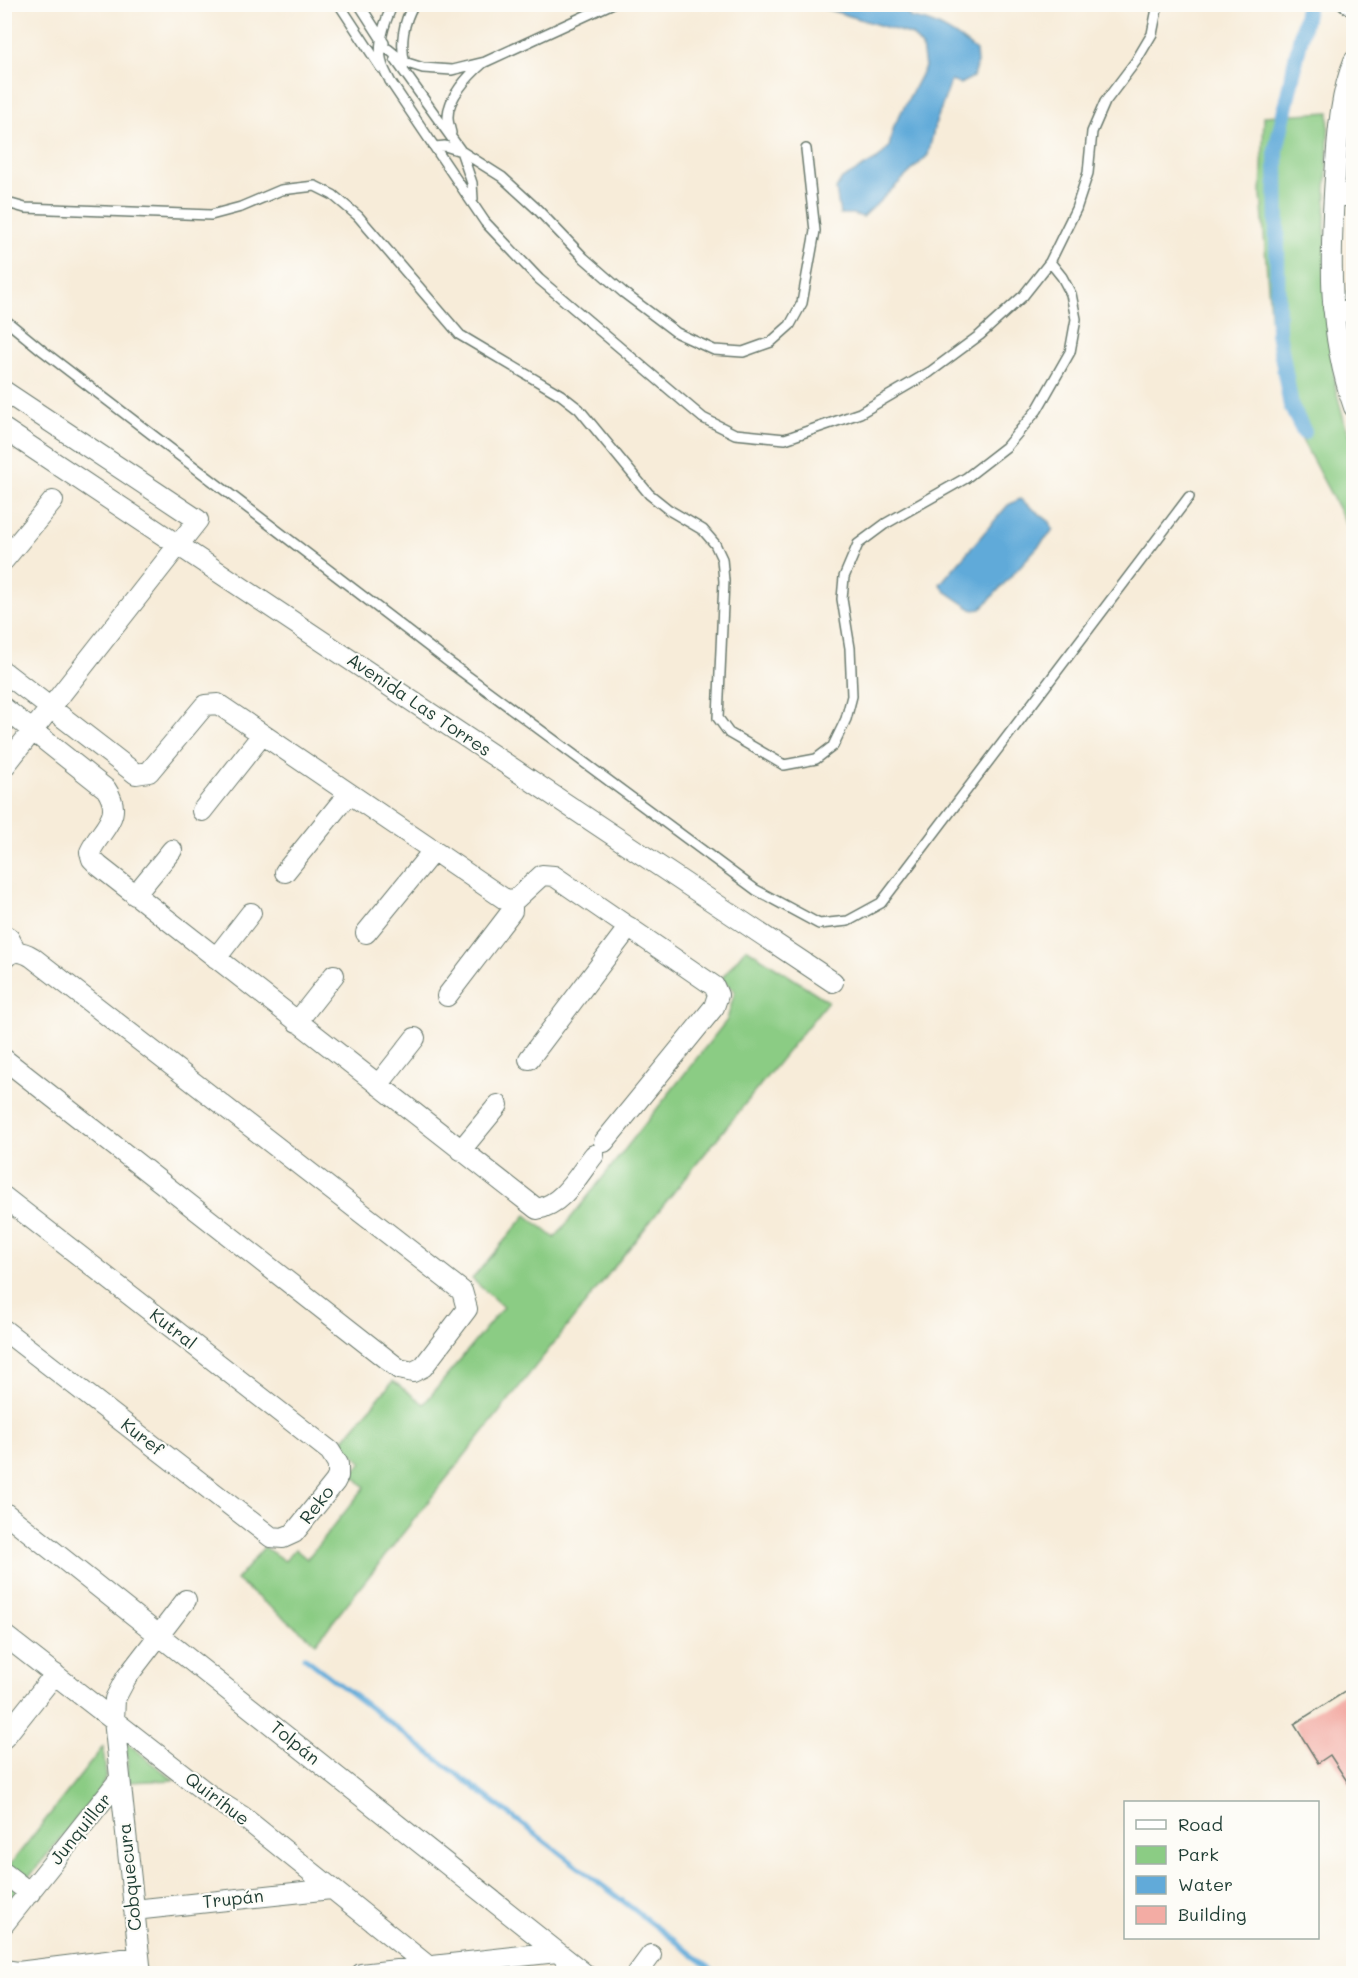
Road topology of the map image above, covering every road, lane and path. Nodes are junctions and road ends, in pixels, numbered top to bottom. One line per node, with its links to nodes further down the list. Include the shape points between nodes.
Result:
1 (339, 4): 14 (lane)
2 (359, 4): 9 (lane)
3 (393, 4): 9 (lane)
4 (414, 4): 12 (lane, via 403,36)
5 (611, 4): 13 (lane)
6 (1158, 4): 25 (lane, via 1152,34 1105,102 1092,132 1088,172 1076,209)
7 (1342, 4): 8 (lane)
8 (1353, 14)
9 (382, 40): 10 (lane); 14 (lane, via 382,63)
10 (388, 49): 12 (lane); 16 (lane)
11 (1353, 61): 15 (street)
12 (404, 62): 13 (lane, via 452,70); 16 (lane)
13 (485, 62): 17 (lane, via 468,76 455,96 447,117)
14 (390, 81): 18 (lane)
15 (1350, 83): 21 (street, via 1340,114)
16 (414, 86): 17 (lane)
17 (452, 138): 20 (lane)
18 (435, 147): 20 (lane); 24 (lane)
19 (806, 149): 20 (lane, via 815,231 802,303 790,325 771,342 743,352 714,350 677,333 584,258 502,177)
20 (461, 151): 24 (lane, via 472,183)
21 (1335, 190): 22 (street); 26 (street)
22 (1353, 199)
23 (4, 202): 25 (lane, via 25,208 211,215 280,190 315,186 333,195 358,216 460,335 561,394 579,409 649,494 703,530 715,544 722,559 724,581 718,718 729,733 784,765 816,759 833,746 846,719 852,696 842,599 844,577 858,544 966,478 1006,447 1037,410 1070,352 1076,319 1071,294)
24 (473, 202): 25 (lane, via 485,222 539,279 695,412 735,434 785,439 860,413 930,372 980,335 1023,296)
25 (1050, 262)
26 (1333, 308): 27 (street); 30 (street, via 1345,383)
27 (1353, 313)
28 (4, 319): 32 (lane, via 459,670 756,890 819,924 848,921 881,903)
29 (4, 391): 34 (street, via 198,520)
30 (1353, 407)
31 (4, 429): 34 (street, Avenida Las Torres)
32 (1189, 497)
33 (53, 501): 35 (street)
34 (179, 544): 38 (street); 56 (street, Avenida Las Torres)
35 (4, 560)
36 (4, 672): 38 (street)
37 (4, 708): 39 (street)
38 (51, 708): 39 (street); 40 (street, via 136,774 149,772 206,705 218,704)
39 (33, 730): 41 (street); 47 (street, via 111,796 114,805 110,824 90,852 99,867)
40 (262, 735): 42 (street); 43 (street)
41 (4, 767)
42 (349, 793): 45 (street); 46 (street)
43 (202, 811)
44 (172, 850): 47 (street)
45 (433, 851): 48 (street, via 506,900); 51 (street)
46 (285, 872)
47 (135, 895): 54 (street)
48 (512, 900): 50 (street, via 542,874 555,876); 57 (street, via 512,911)
49 (251, 913): 54 (street)
50 (629, 927): 61 (street); 64 (street, via 714,986 718,995 714,1007 560,1199 549,1207 537,1209)
51 (366, 933)
52 (4, 935): 53 (street)
53 (10, 955): 60 (street, via 24,952 32,957 462,1291 467,1309 423,1367 413,1372 399,1369)
54 (216, 958): 58 (street)
55 (334, 975): 58 (street)
56 (832, 982)
57 (447, 996)
58 (297, 1022): 62 (street)
59 (415, 1038): 62 (street)
60 (4, 1059)
61 (529, 1059)
62 (378, 1084): 64 (street)
63 (498, 1105): 64 (street)
64 (461, 1150)
65 (4, 1197): 67 (street, Kutral, via 330,1451)
66 (4, 1330): 69 (street, Kuref, via 265,1533)
67 (338, 1464): 69 (street, Reko, via 335,1482 299,1529)
68 (4, 1512): 72 (street, Tolpán)
69 (283, 1538)
70 (186, 1600): 72 (street, Junquillar)
71 (4, 1635): 73 (street, Quirihue)
72 (159, 1635): 74 (street, Junquillar, via 119,1688); 82 (street, Tolpán)
73 (55, 1674): 74 (street, Quirihue); 75 (street)
74 (114, 1720): 76 (street, Junquillar); 78 (street, Quirihue)
75 (4, 1738)
76 (119, 1780): 79 (street, Junquillar); 80 (street, Cobquecura)
77 (4, 1873): 79 (street)
78 (331, 1888): 80 (street, Trupán); 85 (street, Quirihue)
79 (30, 1893): 81 (street, Junquillar)
80 (134, 1910): 84 (street, Cobquecura)
81 (4, 1924)
82 (557, 1952): 85 (street); 88 (street, Tolpán)
83 (651, 1955): 89 (street)
84 (140, 1965): 86 (street)
85 (428, 1966): 87 (street)
86 (4, 1970)
87 (361, 1974)
88 (585, 1974)
89 (637, 1974)

